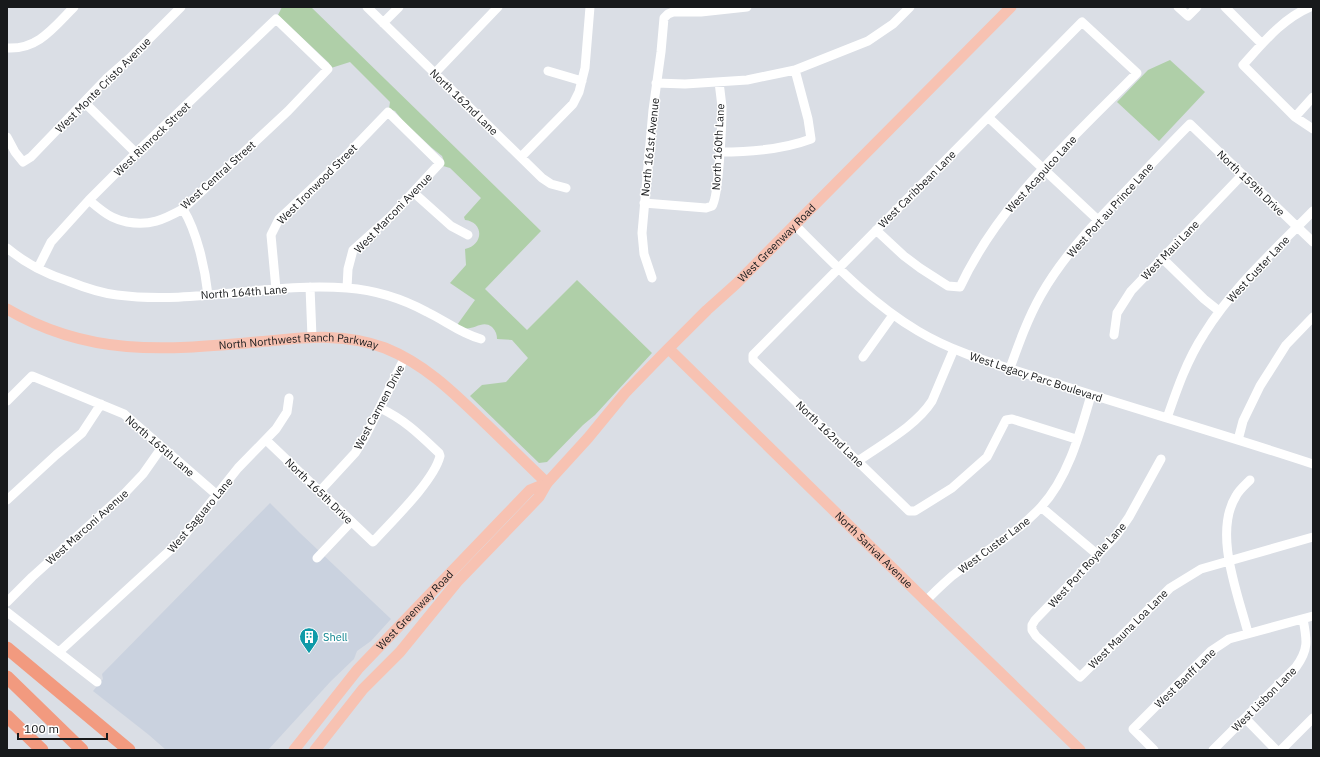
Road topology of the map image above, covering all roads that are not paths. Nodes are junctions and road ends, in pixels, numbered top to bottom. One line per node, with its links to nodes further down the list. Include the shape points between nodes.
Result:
1 (74, 7): 17 (street, via 44,38 29,45)
2 (181, 7): 26 (street, West Monte Cristo Avenue)
3 (367, 7): 15 (street, North 162nd Lane)
4 (399, 7): 15 (street)
5 (498, 7): 21 (street)
6 (590, 7): 22 (street)
7 (746, 7): 24 (street, North 161st Avenue, via 673,12 666,16 663,22)
8 (910, 7): 19 (street, via 893,24 868,41)
9 (1011, 7): 45 (main road, West Greenway Road)
10 (1178, 7): 11 (street, via 1188,16)
11 (1197, 7)
12 (1225, 7): 16 (street)
13 (1310, 7): 16 (street, via 1279,27)
14 (1082, 22): 28 (street, West Caribbean Lane); 36 (street, West Acapulco Lane, via 1137,73)
15 (384, 23): 21 (street, North 162nd Lane)
16 (1262, 44): 27 (street, via 1243,65)
17 (7, 48)
18 (328, 69): 33 (street, West Rimrock Street, via 276,19); 42 (street, West Central Street, via 288,111)
19 (795, 70): 23 (street, via 747,80); 32 (street, via 811,139 799,144 754,151)
20 (548, 71): 22 (street)
21 (435, 73): 34 (street, North 162nd Lane)
22 (582, 81): 34 (street, via 580,92 573,104)
23 (719, 82): 24 (street); 32 (street, North 160th Lane, via 722,107)
24 (656, 83): 41 (street, North 161st Avenue)
25 (1313, 97): 27 (street)
26 (84, 102): 31 (street, West Monte Cristo Avenue, via 30,158 23,162); 33 (street)
27 (1295, 116): 30 (street)
28 (988, 117): 36 (street); 47 (street, West Caribbean Lane)
29 (1190, 124): 37 (street, North 159th Drive); 44 (street, West Port au Prince Lane)
30 (1313, 130)
31 (7, 137)
32 (720, 152): 41 (street, North 160th Lane, via 714,208)
33 (136, 153): 40 (street, West Rimrock Street)
34 (521, 157): 38 (street, North 162nd Lane, via 546,182)
35 (440, 163): 39 (street, West Marconi Avenue); 57 (street, West Ironwood Street, via 388,112 338,164 279,219 271,235)
36 (1043, 168): 44 (street); 47 (street, West Acapulco Lane, via 999,222 960,287 948,286 920,268)
37 (1242, 174): 46 (street, North 159th Drive); 51 (street, West Maui Lane)
38 (566, 188)
39 (414, 192): 48 (street, via 451,226); 56 (street, West Marconi Avenue, via 353,250)
40 (89, 200): 42 (street, West Central Street, via 112,217 139,224 166,219); 52 (street, West Rimrock Street, via 51,242)
41 (644, 203): 54 (street, North 161st Avenue, via 642,242)
42 (183, 209): 58 (street, via 197,243 206,275)
43 (1313, 211): 46 (street, West Custer Lane)
44 (1098, 220): 71 (street, West Port au Prince Lane, via 1068,254 1041,294 1026,323)
45 (795, 225): 53 (street, West Legacy Parc Boulevard); 66 (main road, West Greenway Road)
46 (1297, 227): 49 (street, North 159th Drive); 60 (street, West Custer Lane, via 1239,286)
47 (876, 230): 53 (street, West Caribbean Lane)
48 (468, 235)
49 (1313, 242)
50 (7, 248): 52 (street, North 164th Lane)
51 (1162, 258): 60 (street); 63 (street, West Maui Lane, via 1131,291 1117,313)
52 (38, 268): 58 (street, North 164th Lane, via 82,287 117,295)
53 (838, 268): 61 (street, West Legacy Parc Boulevard); 68 (street, West Caribbean Lane)
54 (652, 278)
55 (310, 287): 56 (street, North 164th Lane); 57 (street, North 164th Lane); 64 (street)
56 (347, 288): 65 (street, North 164th Lane, via 376,292 402,301 427,311 470,336)
57 (276, 289): 58 (street, North 164th Lane)
58 (208, 295)
59 (7, 309): 64 (main road, North Northwest Ranch Parkway, via 57,332 112,346 170,348)
60 (1219, 311): 77 (street, West Custer Lane, via 1190,359)
61 (893, 315): 67 (street, West Legacy Parc Boulevard, via 919,332); 70 (street)
62 (1313, 317): 80 (street, via 1286,345 1260,386 1243,421)
63 (1114, 335)
64 (312, 337): 69 (main road, North Northwest Ranch Parkway, via 354,340 385,348)
65 (481, 339)
66 (669, 349): 86 (main road, West Greenway Road, via 625,393); 96 (main road, North Sarival Avenue)
67 (954, 349): 71 (street, West Legacy Parc Boulevard); 83 (street, via 932,402 914,422)
68 (753, 355): 83 (street, North 162nd Lane, via 753,360)
69 (405, 357): 76 (street, West Carmen Drive); 86 (main road, North Northwest Ranch Parkway, via 447,386)
70 (863, 357)
71 (1010, 368): 72 (street, West Legacy Parc Boulevard)
72 (1091, 395): 77 (street, West Legacy Parc Boulevard); 78 (street, West Custer Lane)
73 (289, 398): 79 (street, West Saguaro Lane, via 286,412)
74 (7, 400): 75 (street, North 165th Lane, via 32,376)
75 (101, 404): 81 (street, North 165th Lane, via 124,414); 89 (street, via 82,433)
76 (380, 408): 87 (street, West Carmen Drive, via 355,453); 91 (street, North 165th Drive, via 397,416 440,456 422,487 373,542)
77 (1167, 418): 80 (street, West Legacy Parc Boulevard)
78 (1076, 439): 83 (street, North 162nd Lane, via 1012,419 1006,420 987,457 952,488 915,511 909,511); 90 (street, West Custer Lane, via 1066,468)
79 (266, 440): 87 (street, North 165th Drive); 88 (street, West Saguaro Lane, via 238,468)
80 (1238, 440): 84 (street, West Legacy Parc Boulevard)
81 (162, 447): 88 (street, North 165th Lane); 97 (street, West Marconi Avenue, via 143,474 124,494)
82 (1161, 459): 93 (street, West Port Royale Lane, via 1129,517)
83 (858, 461)
84 (1313, 464)
85 (1250, 480): 95 (street, via 1236,495 1228,511 1225,533)
86 (547, 483): 113 (main road, West Greenway Road, via 530,490 358,669); 114 (main road, West Greenway Road, via 539,498 457,582 400,652 363,689)
87 (320, 492): 91 (street, North 165th Drive)
88 (217, 495): 103 (street, West Saguaro Lane, via 167,555)
89 (7, 500)
90 (1041, 507): 93 (street); 96 (street, West Custer Lane, via 1010,535 953,576)
91 (351, 522): 94 (street)
92 (1313, 537): 95 (street, West Mauna Loa Lane)
93 (1098, 555): 105 (street, West Port Royale Lane, via 1032,625 1036,636)
94 (317, 558)
95 (1229, 561): 101 (street); 105 (street, West Mauna Loa Lane, via 1201,570 1170,588)
96 (926, 601): 115 (main road, North Sarival Avenue)
97 (7, 602)
98 (7, 612): 103 (street)
99 (1313, 616): 100 (street, West Banff Lane)
100 (1303, 619): 101 (street, West Banff Lane); 108 (street, West Lisbon Lane, via 1306,639 1304,656)
101 (1248, 633): 116 (street, West Banff Lane, via 1229,639 1211,651 1132,729)
102 (7, 648): 112 (highway)
103 (59, 652): 106 (street)
104 (7, 677): 111 (highway)
105 (1080, 677)
106 (97, 682)
107 (7, 716): 110 (highway)
108 (1245, 718): 117 (street, West Lisbon Lane); 118 (street)
109 (1313, 718): 119 (street)
110 (42, 750)
111 (82, 750)
112 (129, 750)
113 (294, 750)
114 (315, 750)
115 (1080, 750)
116 (1154, 750)
117 (1213, 750)
118 (1276, 750)
119 (1281, 750)

